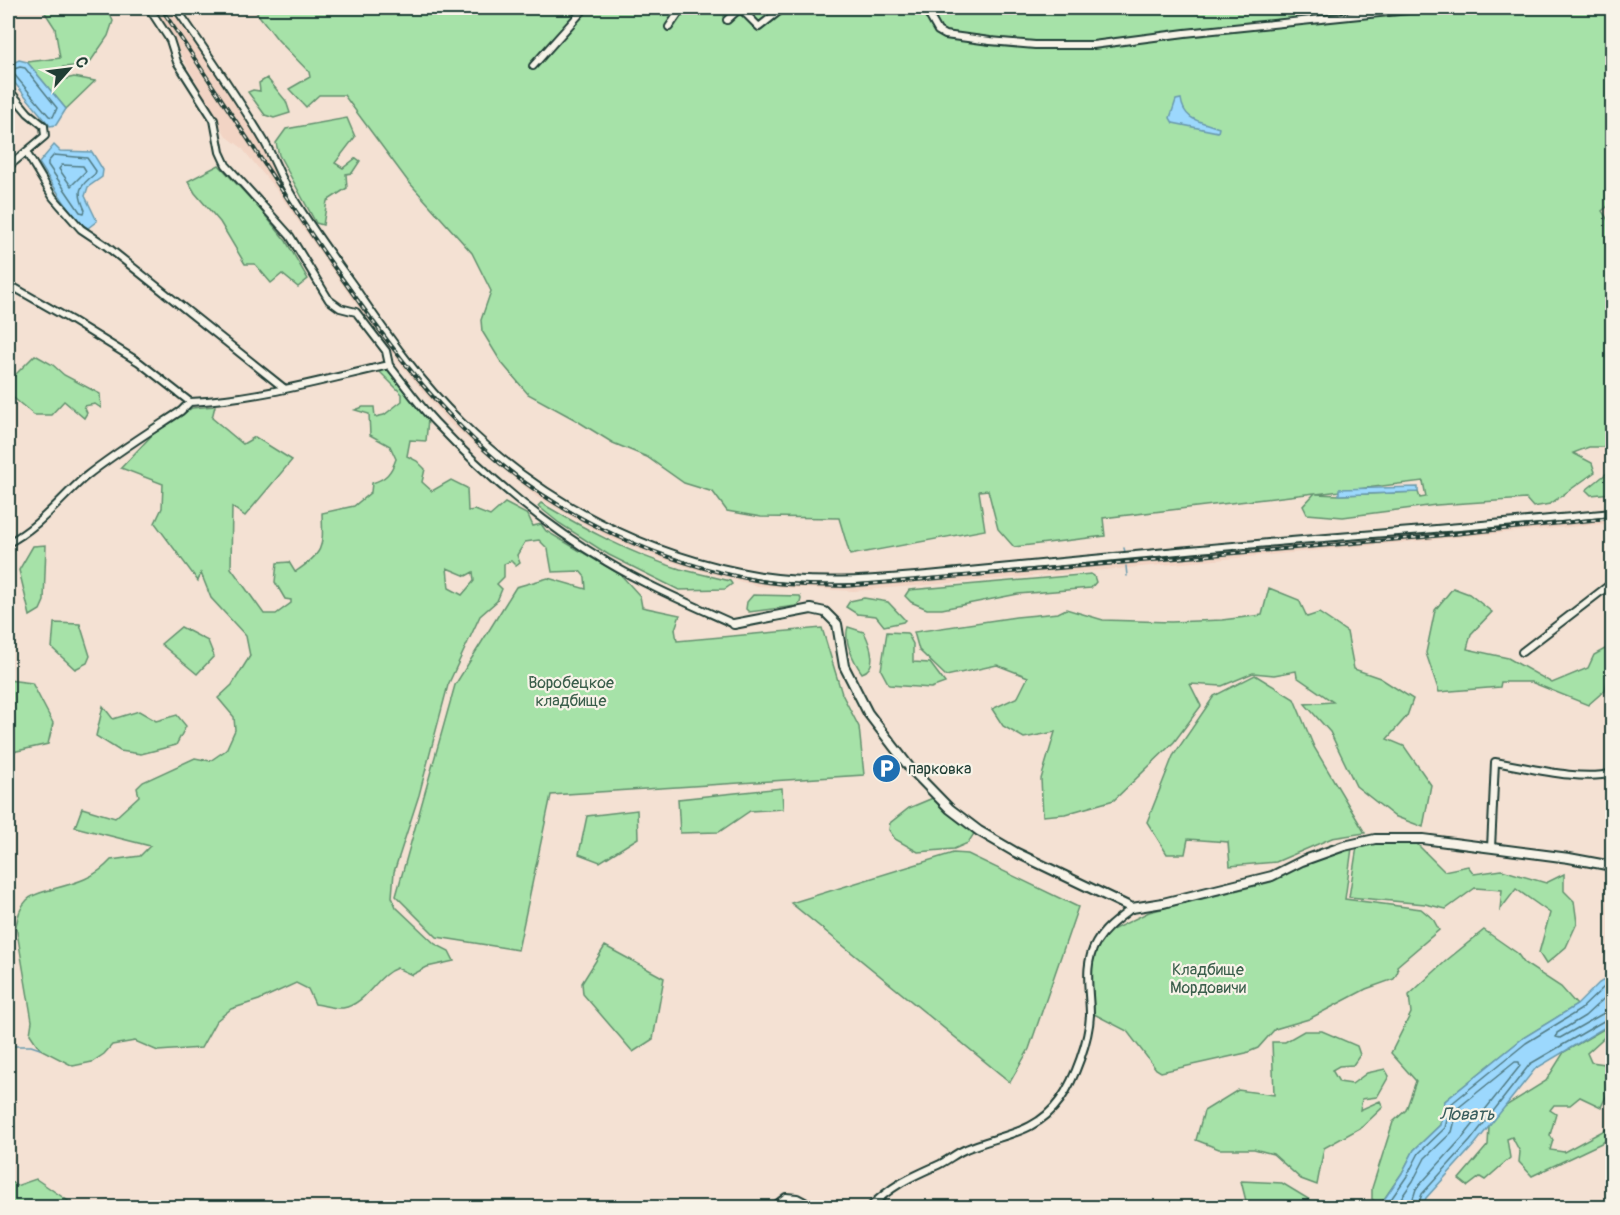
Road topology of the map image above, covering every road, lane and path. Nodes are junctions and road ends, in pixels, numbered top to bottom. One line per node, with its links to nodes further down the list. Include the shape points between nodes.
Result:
1 (149, 8): 18 (street, via 214,120 226,165 290,236 329,300 356,312 386,351)
2 (176, 8): 21 (street, via 260,134 286,186 420,378 490,450 524,477 636,540 762,576 890,579)
3 (585, 8): 13 (street)
4 (682, 8): 12 (street)
5 (725, 8): 10 (street)
6 (740, 8): 7 (street, via 759,27); 10 (street)
7 (783, 8)
8 (925, 8): 9 (street, via 938,31 945,35 990,42 1078,45)
9 (1428, 8)
10 (733, 14): 11 (street)
11 (727, 20)
12 (669, 27)
13 (533, 66)
14 (8, 89): 15 (street, via 46,131)
15 (26, 152): 16 (street); 19 (street, via 54,197 81,229)
16 (8, 167)
17 (8, 284): 20 (street, via 139,362)
18 (389, 365): 19 (street); 24 (street, via 433,420 483,470 547,523 608,563)
19 (285, 389): 20 (street)
20 (190, 402): 22 (street, via 101,464 39,522)
21 (1612, 513)
22 (8, 543)
23 (1612, 583): 25 (street)
24 (734, 624): 29 (street, via 811,609 825,612 837,624 844,666 868,713 910,768 950,809 1015,852)
25 (1522, 652)
26 (1612, 773): 27 (street, via 1581,775 1495,762)
27 (1491, 848): 28 (street); 29 (street, via 1423,839 1376,839 1344,846 1272,876)
28 (1612, 866)
29 (1131, 909): 32 (street, via 1105,930 1095,945 1088,964 1088,1034 1071,1082 1054,1107 1033,1125 966,1149 910,1176)
30 (776, 1208): 31 (street, via 786,1197)
31 (816, 1208)
32 (869, 1208)

